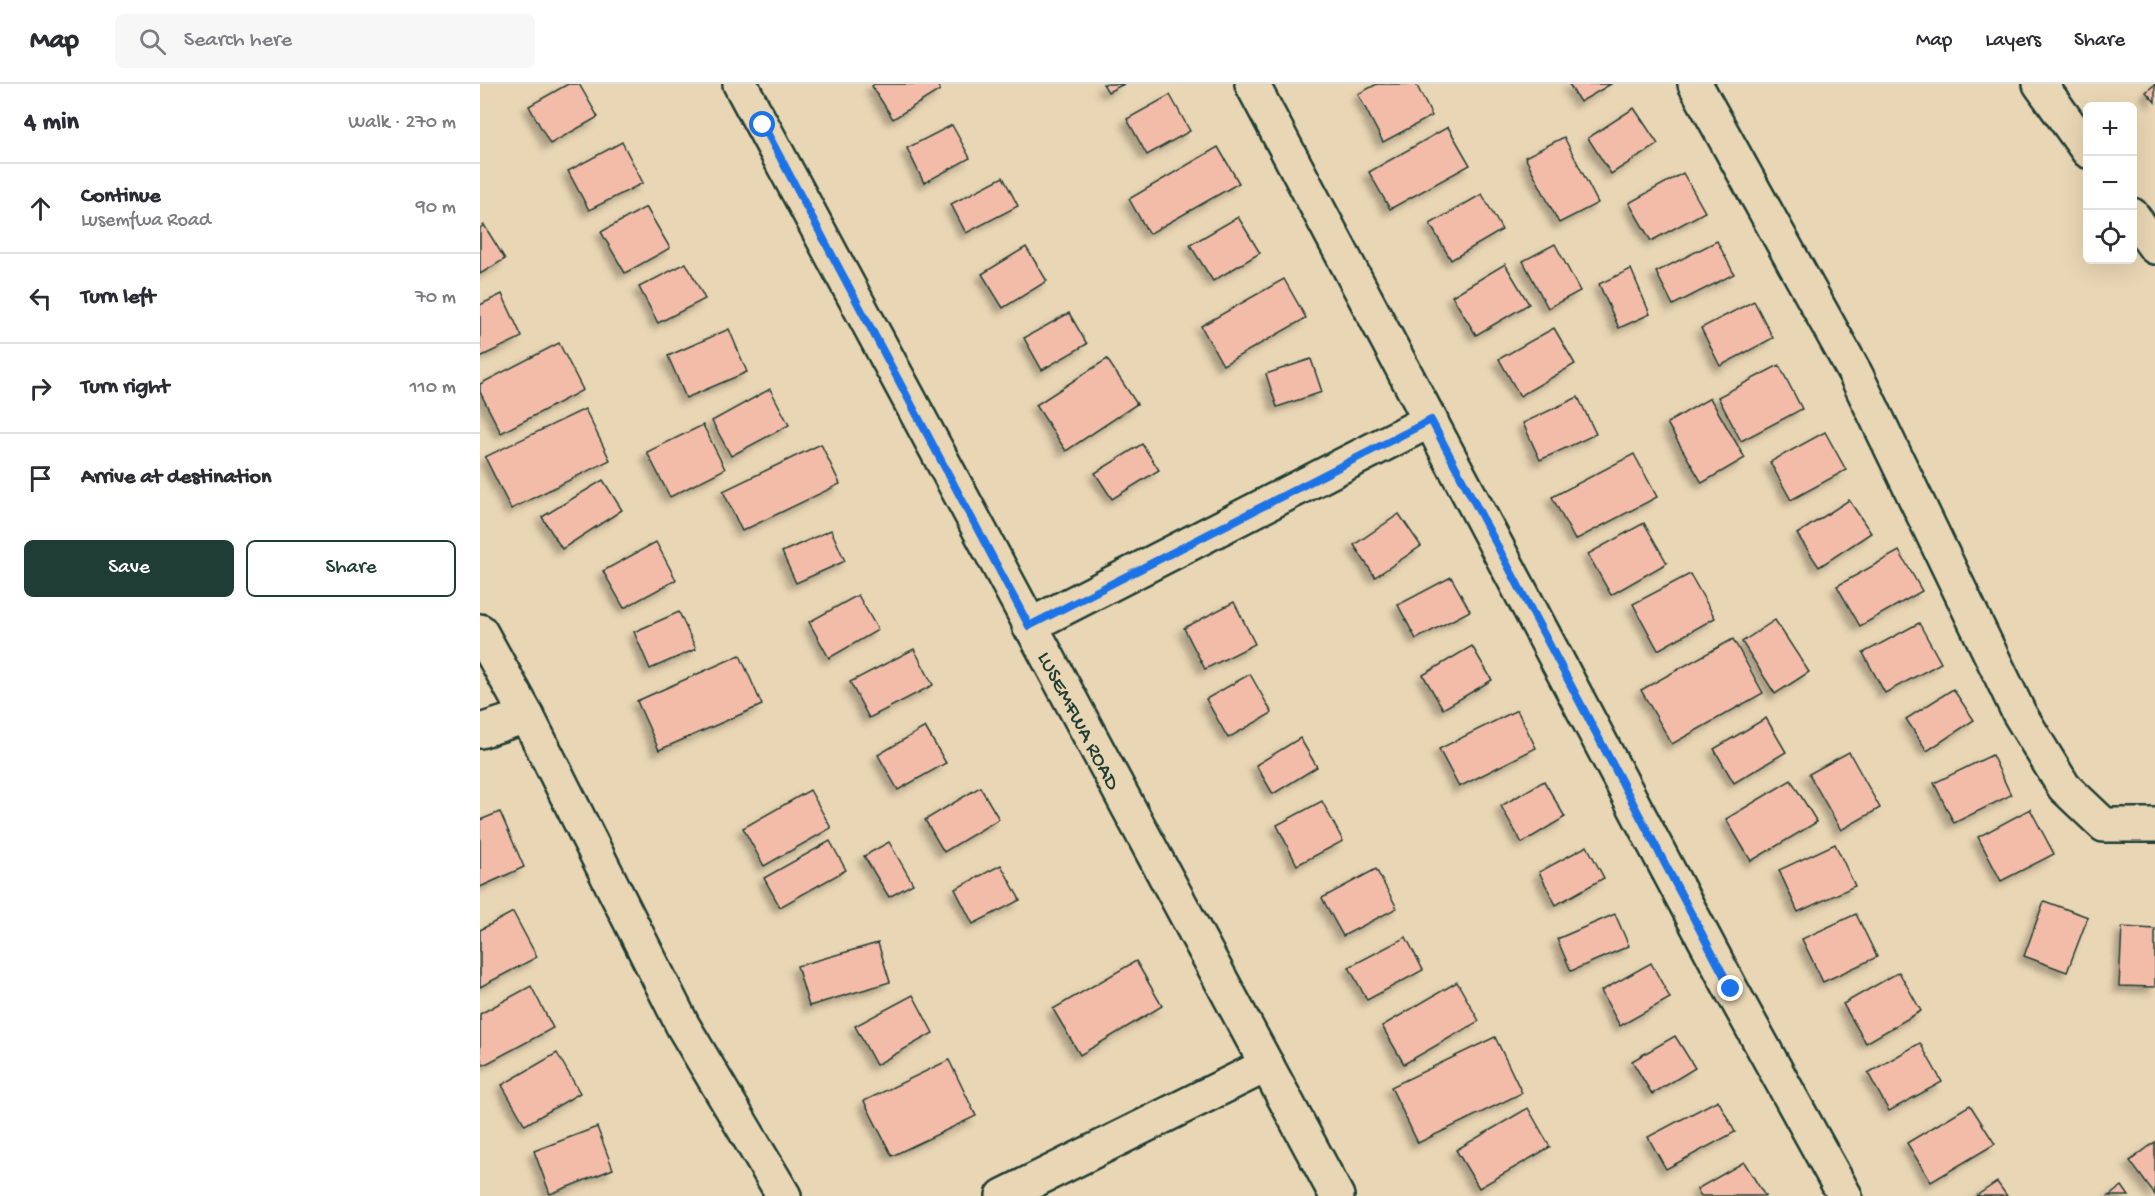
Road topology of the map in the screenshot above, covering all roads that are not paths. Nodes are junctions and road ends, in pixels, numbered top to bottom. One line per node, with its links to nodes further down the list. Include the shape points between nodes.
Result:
1 (740, 84): 9 (street, LUSEMFWA ROAD)
2 (1252, 84): 8 (street)
3 (1695, 84): 13 (street, via 1856,375 2019,713 2064,787 2104,825)
4 (2040, 84): 5 (street)
5 (2083, 144)
6 (2137, 221): 7 (street)
7 (2155, 247)
8 (1431, 420): 9 (street); 18 (street, via 1731,989)
9 (1029, 626): 14 (street, LUSEMFWA ROAD)
10 (480, 631): 11 (street)
11 (527, 716): 12 (street); 15 (street, via 683,1026)
12 (480, 731)
13 (2155, 825)
14 (1267, 1065): 16 (street); 17 (street, LUSEMFWA ROAD)
15 (784, 1196)
16 (1003, 1196)
17 (1337, 1196)
18 (1845, 1196)

